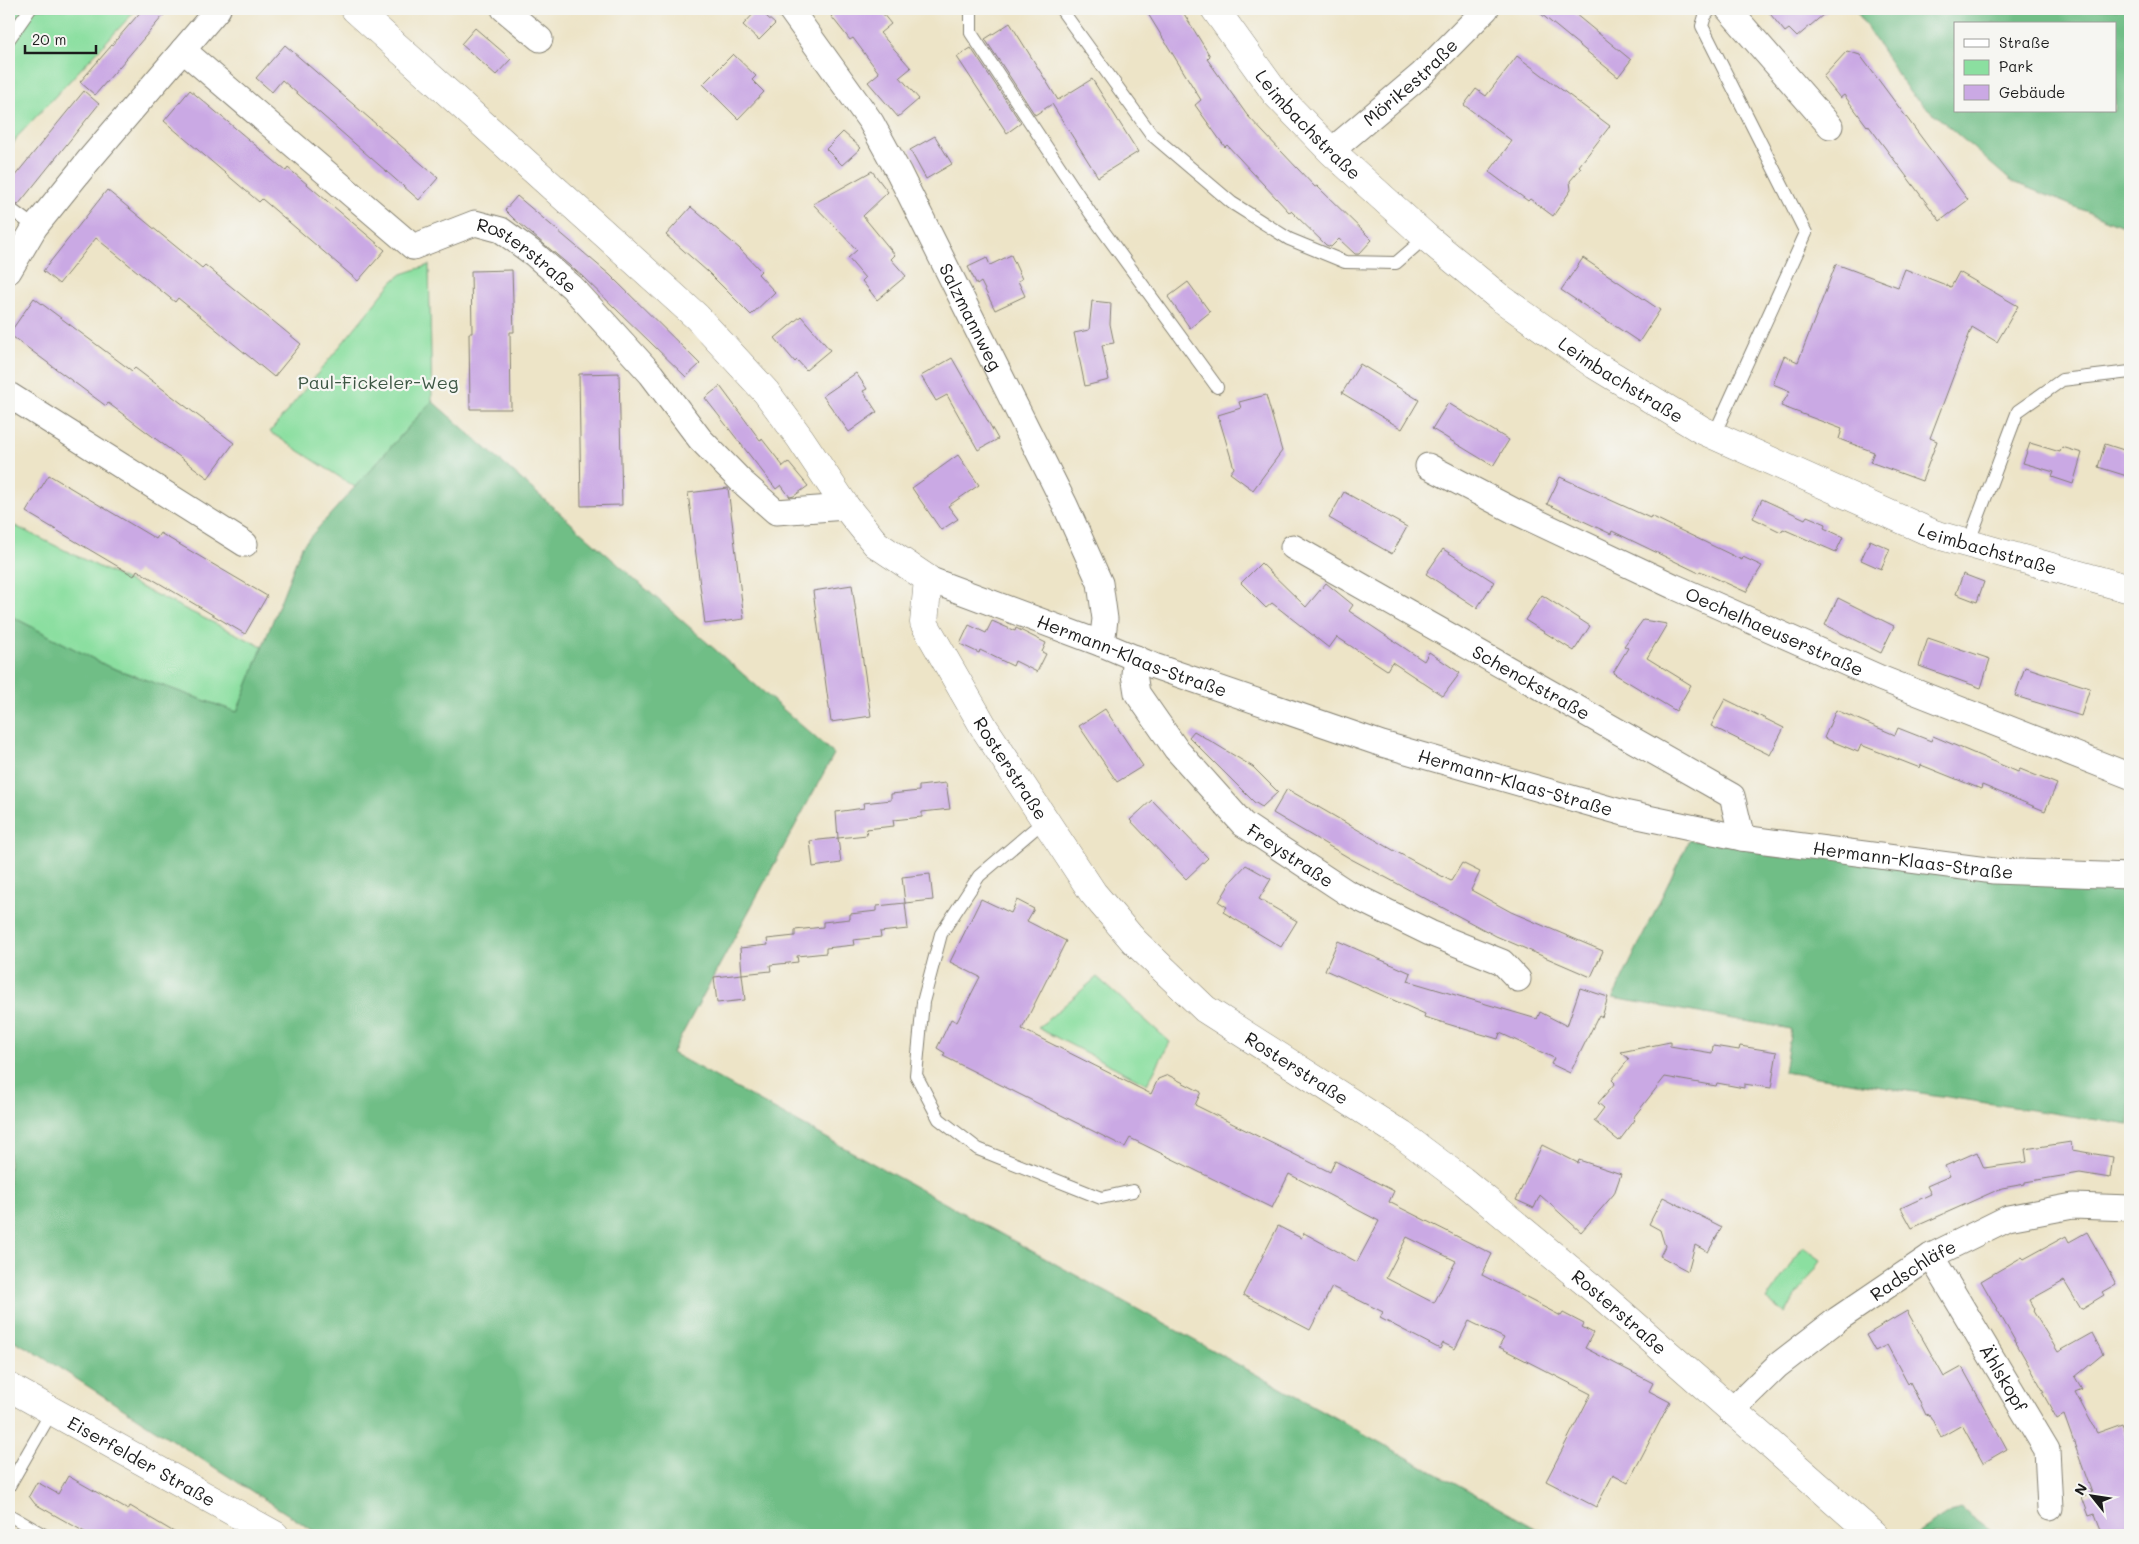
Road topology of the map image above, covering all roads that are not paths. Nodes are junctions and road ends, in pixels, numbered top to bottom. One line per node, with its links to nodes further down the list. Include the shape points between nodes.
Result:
1 (30, 9): 12 (lane)
2 (218, 9): 14 (street)
3 (355, 9): 26 (street, via 697,317 766,392)
4 (504, 9): 13 (street)
5 (790, 9): 32 (street, Salzmannweg, via 871,122 1065,505 1100,583 1105,619)
6 (971, 9): 22 (lane, via 971,33 1091,214)
7 (1061, 9): 19 (lane, via 1152,135 1248,214 1289,239 1345,262 1396,264)
8 (1214, 9): 16 (street, Leimbachstraße, via 1276,94)
9 (1486, 9): 16 (street, Mörikestraße, via 1422,74)
10 (1711, 9): 24 (lane, via 1702,26 1806,233)
11 (1728, 9): 15 (street)
12 (9, 38)
13 (540, 39)
14 (183, 50): 18 (street); 26 (street, Rosterstraße, via 413,246 475,223 501,230 534,254 572,288 650,374 700,439 776,512)
15 (1830, 126)
16 (1331, 151): 19 (street, Leimbachstraße)
17 (9, 208): 18 (lane)
18 (35, 227): 20 (street)
19 (1426, 237): 24 (street, Leimbachstraße, via 1499,297 1595,365)
20 (9, 271)
21 (2130, 372): 28 (lane, via 2062,380 2018,411)
22 (1218, 387)
23 (9, 395): 27 (street)
24 (1714, 436): 28 (street, Leimbachstraße, via 1934,534)
25 (1428, 466): 34 (street, Oechelhaeuserstraße, via 1516,512 1673,586 1880,678)
26 (846, 507): 30 (street, via 876,544)
27 (245, 544)
28 (1968, 544): 31 (street, Leimbachstraße)
29 (1293, 547): 36 (street, Schenckstraße, via 1732,796)
30 (928, 579): 32 (street, Hermann-Klaas-Straße); 35 (street, Rosterstraße, via 924,623 985,729)
31 (2130, 589)
32 (1102, 644): 33 (street, Hermann-Klaas-Straße)
33 (1136, 658): 36 (street, Hermann-Klaas-Straße, via 1382,744 1624,813); 38 (street, Freystraße, via 1134,674 1138,693 1176,749 1243,824 1346,892 1430,933 1502,962)
34 (2130, 776)
35 (1045, 820): 39 (lane, via 979,876 942,934 923,1002 916,1075 939,1119 978,1149 1101,1198); 44 (street, Rosterstraße, via 1093,893 1134,941 1205,1009 1402,1135 1462,1180 1602,1296)
36 (1742, 838): 37 (street, Hermann-Klaas-Straße, via 1994,871)
37 (2130, 876)
38 (1518, 979)
39 (1133, 1191)
40 (2130, 1208): 41 (street, Radschläfe, via 2073,1206 2008,1218)
41 (1931, 1256): 44 (street, Radschläfe, via 1838,1318 1777,1366); 46 (street, Ählskopf, via 2047,1450)
42 (9, 1387): 43 (street, Eiserfelder Straße)
43 (52, 1411): 45 (lane); 49 (street, Eiserfelder Straße)
44 (1731, 1411): 50 (street, Rosterstraße)
45 (9, 1486)
46 (2050, 1508)
47 (9, 1515): 48 (lane)
48 (44, 1535)
49 (275, 1535)
50 (1874, 1535)

